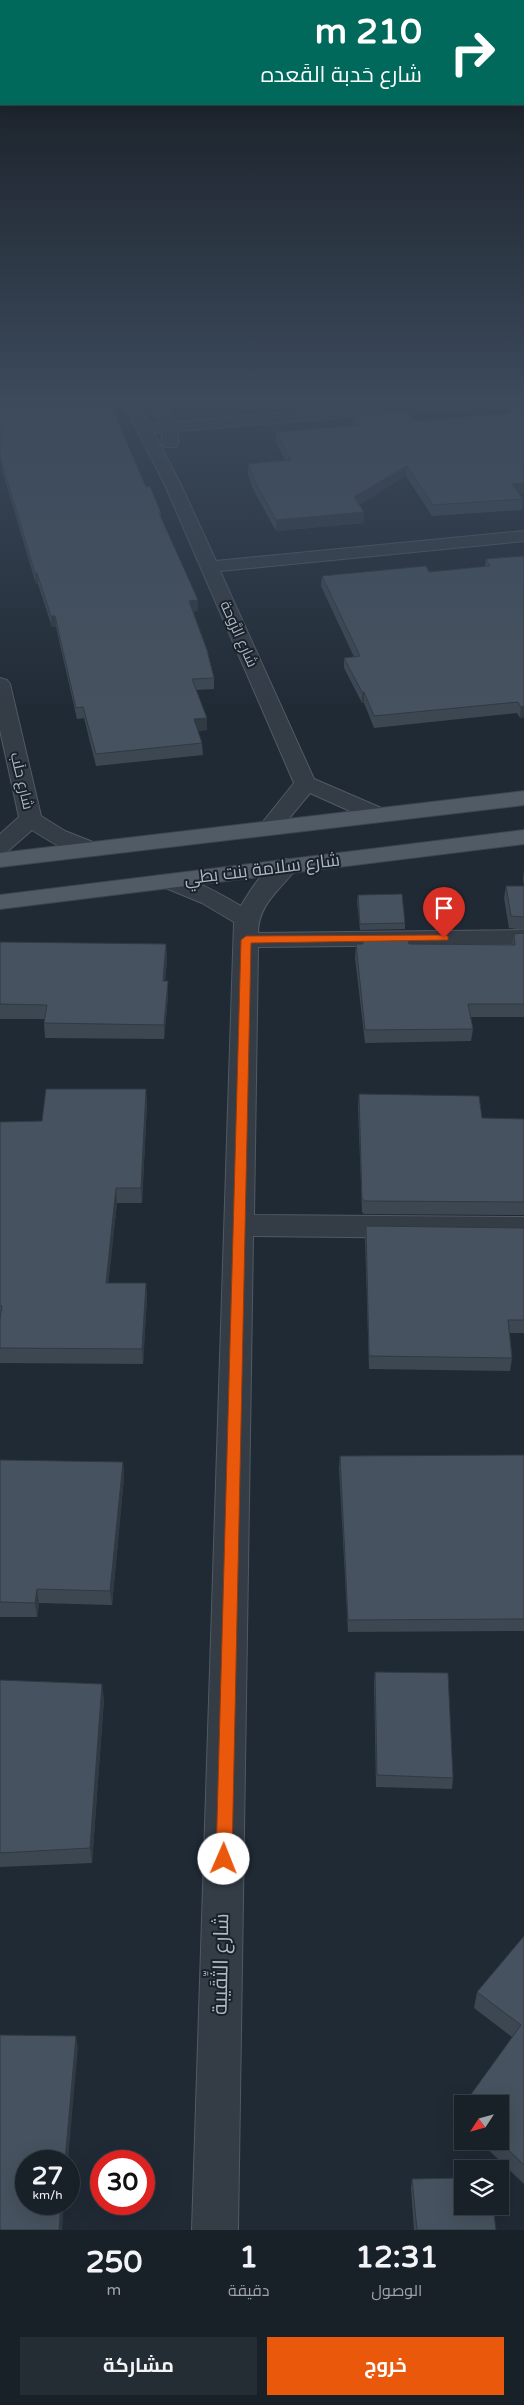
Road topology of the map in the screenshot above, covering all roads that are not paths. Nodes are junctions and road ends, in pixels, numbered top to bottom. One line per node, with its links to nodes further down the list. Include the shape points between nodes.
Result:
1 (181, 505): 3 (street, شارع الرَّوحة)
2 (524, 536): 3 (street)
3 (209, 567): 5 (street, شارع الرَّوحة)
4 (0, 684): 8 (street, شارع حلَب)
5 (305, 783): 7 (street); 9 (street)
6 (524, 798): 7 (main road)
7 (378, 815): 9 (main road)
8 (31, 819): 11 (street, شارع حلَب); 12 (street, شارع حلَب, via 57,836)
9 (269, 828): 12 (main road)
10 (524, 837): 14 (main road, شارع سلامة بنت بطي)
11 (0, 846)
12 (90, 849): 13 (main road)
13 (0, 860)
14 (286, 866): 15 (main road, شارع سلامة بنت بطي); 17 (street, شارع الثِّقَيبة, via 262,891)
15 (170, 881): 16 (main road, شارع سلامة بنت بطي); 17 (street, via 210,898)
16 (0, 902)
17 (246, 929): 18 (street); 19 (street, شارع الثِّقَيبة)
18 (524, 937)
19 (238, 1225): 20 (street); 21 (street, شارع الثِّقَيبة)
20 (524, 1228)
21 (215, 2230)

